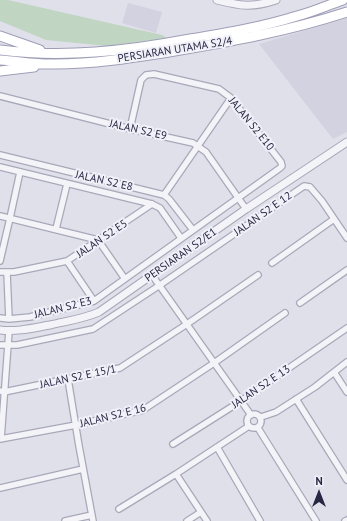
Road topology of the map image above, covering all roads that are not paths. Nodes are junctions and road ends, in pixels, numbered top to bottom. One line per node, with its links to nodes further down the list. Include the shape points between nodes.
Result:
1 (217, 0): 2 (street, via 255,6)
2 (276, 0)
3 (343, 0): 7 (main road, PERSIARAN UTAMA S2/4, via 298,16 148,47)
4 (347, 12): 9 (main road, PERSIARAN UTAMA S2/4, via 314,23 212,45 102,62)
5 (0, 36): 7 (main road)
6 (0, 50): 7 (main road, PERSIARAN UTAMA S2/4)
7 (54, 54)
8 (0, 60): 9 (main road, PERSIARAN UTAMA S2/4)
9 (53, 64): 10 (main road)
10 (0, 71)
11 (0, 96): 13 (street, JALAN S2 E9)
12 (231, 98): 13 (street, JALAN S2 E10, via 219,89 154,74 146,75 141,80); 15 (street); 21 (street, JALAN S2 E10, via 282,166)
13 (130, 129): 15 (street, JALAN S2 E9)
14 (347, 142): 23 (street, PERSIARAN S2/E1)
15 (198, 145): 20 (street); 21 (street, via 206,152)
16 (0, 155): 20 (street, JALAN S2 E8)
17 (0, 167): 18 (street)
18 (20, 172): 19 (street); 25 (street)
19 (67, 184): 22 (street); 27 (street)
20 (164, 195): 28 (street)
21 (238, 199): 23 (street); 28 (street, JALAN S2 E3)
22 (152, 204): 29 (street, via 160,208); 31 (street, JALAN S2 E5)
23 (246, 209): 38 (street, PERSIARAN S2/E1)
24 (0, 216): 25 (street)
25 (10, 218): 27 (street); 32 (street)
26 (334, 219): 30 (street); 34 (street); 41 (street, JALAN S2 E 12, via 310,187 301,188)
27 (56, 229): 31 (street)
28 (193, 230): 29 (street, JALAN S2 E3)
29 (181, 238): 40 (street, JALAN S2 E3)
30 (347, 238)
31 (98, 240): 33 (street, JALAN S2 E5, via 78,256); 40 (street)
32 (0, 261)
33 (67, 261): 37 (street, JALAN S2 E5); 42 (street)
34 (272, 263)
35 (347, 270): 43 (street)
36 (0, 272): 37 (street, JALAN S2 E5)
37 (7, 273): 46 (street)
38 (152, 275): 41 (street); 50 (street, PERSIARAN S2/E1, via 99,312 87,317)
39 (258, 275): 47 (street, JALAN S2 E 15/1)
40 (125, 279): 42 (street, JALAN S2 E3)
41 (160, 285): 47 (street); 52 (street, JALAN S2 E 12, via 93,329)
42 (94, 301): 46 (street, JALAN S2 E3, via 30,317)
43 (300, 303)
44 (285, 313): 54 (street, JALAN S2 E 16)
45 (0, 318): 46 (street, JALAN S2 E3)
46 (9, 319)
47 (187, 324): 54 (street); 56 (street, JALAN S2 E 15/1, via 120,368)
48 (347, 328): 60 (street, JALAN S2 E 13)
49 (0, 330): 50 (street, PERSIARAN S2/E1)
50 (9, 331): 52 (street)
51 (0, 345): 52 (street, JALAN S2 E 12)
52 (8, 346): 57 (street)
53 (347, 362): 55 (street)
54 (214, 363): 60 (street); 63 (street, JALAN S2 E 16, via 143,410)
55 (334, 372): 58 (street); 59 (street)
56 (68, 379): 57 (street, JALAN S2 E 15/1); 63 (street)
57 (2, 391): 66 (street)
58 (347, 392)
59 (296, 399): 62 (street, via 276,412); 71 (street)
60 (241, 401): 61 (street); 67 (street, JALAN S2 E 13)
61 (251, 415): 62 (street, via 257,414); 64 (street, via 247,420)
62 (261, 417): 65 (street)
63 (76, 425): 66 (street, JALAN S2 E 16); 69 (street)
64 (249, 426): 65 (street); 68 (street)
65 (258, 428): 80 (street)
66 (1, 439)
67 (173, 444)
68 (217, 447): 70 (street); 79 (street)
69 (83, 469): 72 (street); 75 (street)
70 (176, 474): 73 (street); 74 (street)
71 (347, 480)
72 (0, 488)
73 (119, 509)
74 (201, 512): 77 (street); 78 (street)
75 (92, 518): 76 (street)
76 (65, 521)
77 (187, 521)
78 (207, 521)
79 (260, 521)
80 (316, 521)

